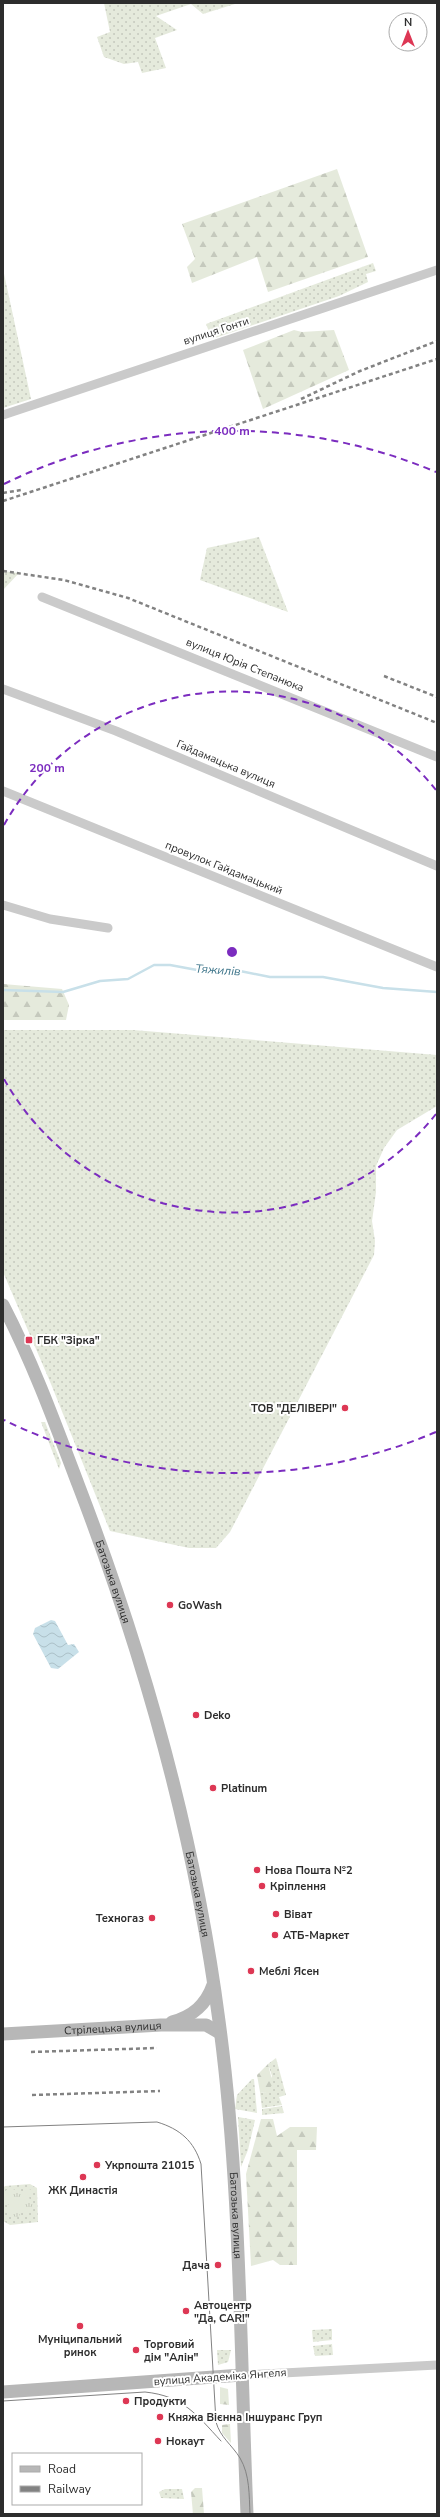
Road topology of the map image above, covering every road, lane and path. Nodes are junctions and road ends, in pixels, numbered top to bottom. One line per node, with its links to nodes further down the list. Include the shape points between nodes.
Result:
1 (437, 270): 2 (street, вулиця Гонти)
2 (3, 415)
3 (42, 597): 5 (street, вулиця Юрія Степанюка)
4 (3, 689): 7 (street, Гайдамацька вулиця, via 116,731)
5 (437, 757)
6 (3, 791): 10 (street, провулок Гайдамацький)
7 (437, 866)
8 (3, 905): 9 (street, via 50,919)
9 (108, 928)
10 (437, 967)
11 (3, 1305): 12 (main road, Батозька вулиця, via 45,1396 100,1543 144,1676 193,1872)
12 (213, 1985): 13 (main road, via 207,1998 195,2012 186,2018); 14 (main road, Батозька вулиця)
13 (161, 2025): 14 (main road, Стрілецька вулиця, via 206,2025); 15 (main road, Стрілецька вулиця)
14 (220, 2033): 17 (main road, Батозька вулиця, via 238,2253)
15 (3, 2034)
16 (437, 2365): 17 (street, вулиця Академіка Янгеля)
17 (242, 2375): 18 (main road, вулиця Академіка Янгеля); 19 (main road, Батозька вулиця)
18 (3, 2392)
19 (247, 2514)

